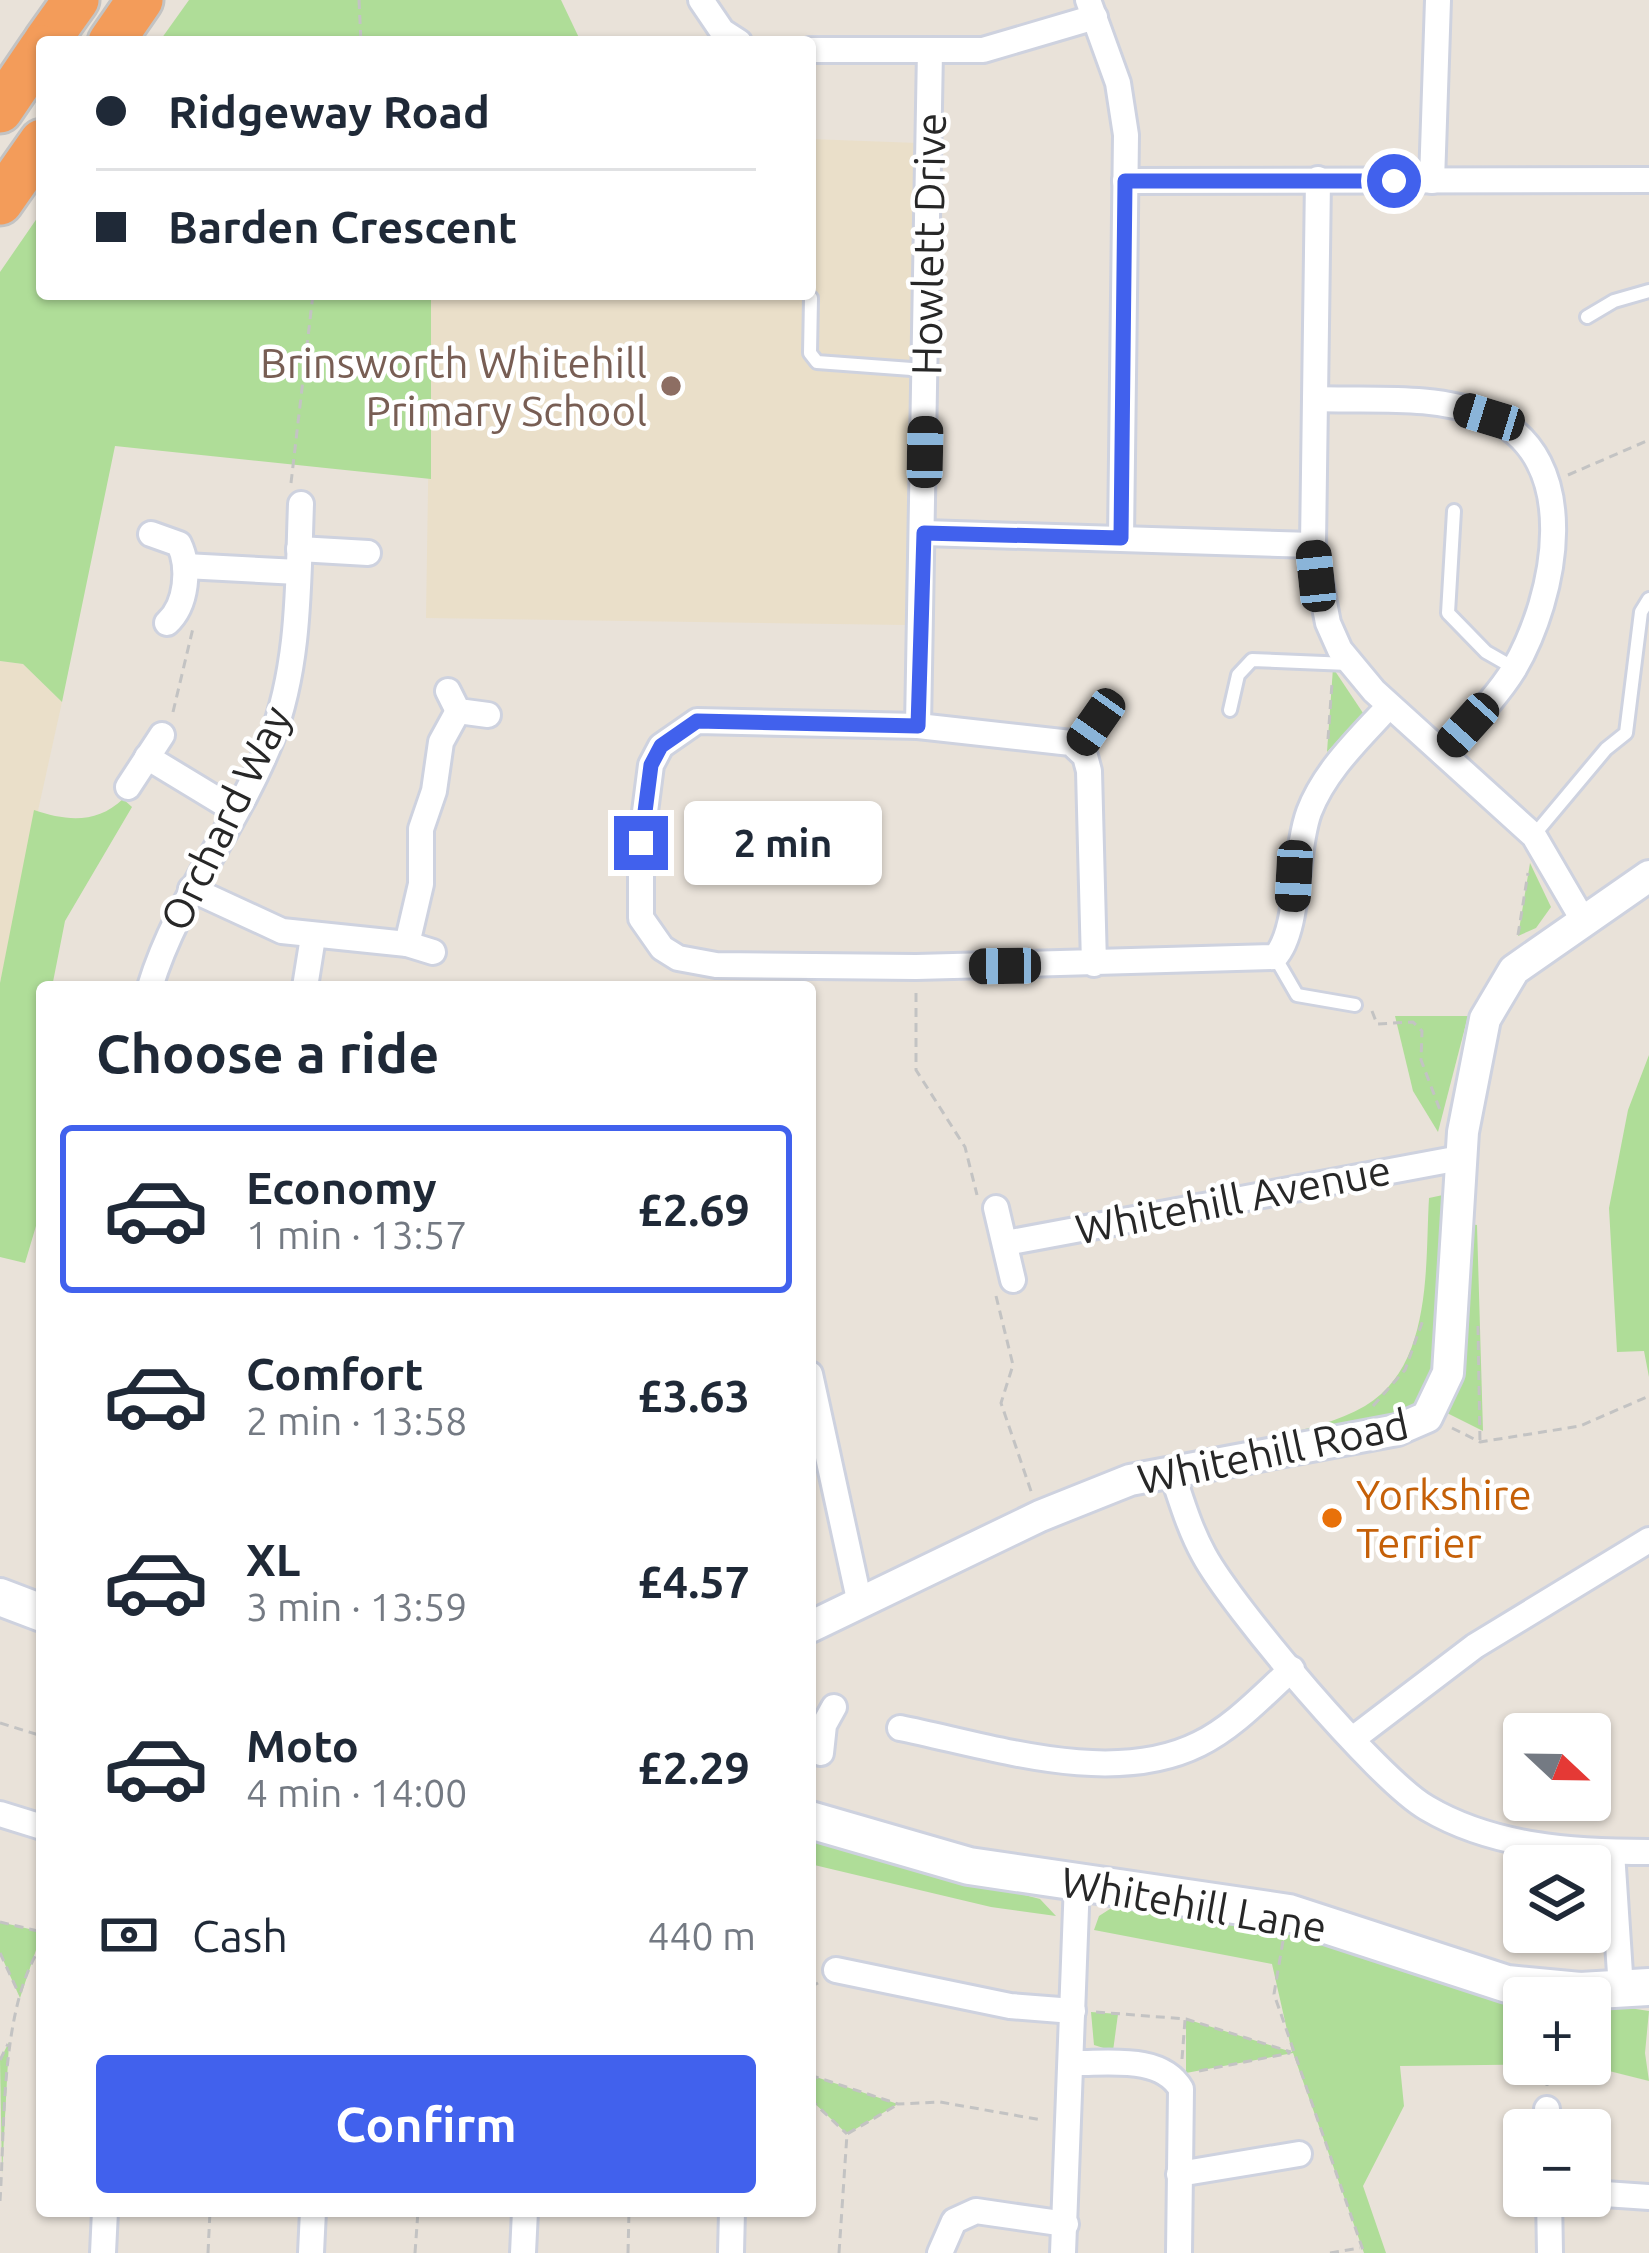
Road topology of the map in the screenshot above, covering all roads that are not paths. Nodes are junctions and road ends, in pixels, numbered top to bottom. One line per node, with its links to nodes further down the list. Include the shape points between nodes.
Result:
1 (76, 0): 6 (highway)
2 (140, 0): 7 (highway)
3 (701, 0): 8 (street)
4 (1438, 0): 17 (street)
5 (1091, 9): 10 (street, via 1008,46); 16 (street, via 1121,97)
6 (50, 36)
7 (115, 36)
8 (730, 36)
9 (816, 50): 10 (street)
10 (930, 50): 22 (street, Howlett Drive)
11 (36, 57): 12 (highway)
12 (0, 110)
13 (36, 151): 18 (highway)
14 (1318, 179): 16 (street); 17 (street); 23 (street)
15 (1649, 180): 17 (street)
16 (1125, 181): 28 (street)
17 (1432, 181)
18 (0, 202)
19 (1649, 291): 21 (lane)
20 (811, 300): 22 (lane, via 810,353 818,362)
21 (1586, 316)
22 (926, 370): 26 (street, Howlett Drive)
23 (1315, 399): 29 (street); 36 (street, via 1439,404 1489,417 1533,451 1548,484 1553,535 1529,640)
24 (301, 504): 31 (street, Orchard Way)
25 (1454, 511): 36 (lane, via 1448,613)
26 (924, 533): 28 (street); 41 (street, Howlett Drive)
27 (151, 535): 32 (street, via 178,544)
28 (1121, 538): 29 (street)
29 (1313, 545): 35 (street)
30 (368, 553): 31 (street)
31 (299, 561): 32 (street); 47 (street, Orchard Way, via 282,708)
32 (185, 566): 34 (street)
33 (1649, 599): 48 (lane, via 1626,733)
34 (175, 612)
35 (1342, 663): 37 (street); 38 (lane, via 1252,660 1238,675)
36 (1514, 668): 44 (street)
37 (1389, 706): 44 (street); 55 (street, via 1323,782 1300,840 1289,940)
38 (1230, 710)
39 (488, 715): 53 (street, via 453,701 421,829 421,884)
40 (1096, 722): 43 (street)
41 (918, 726): 43 (street); 56 (street, via 717,718 677,732 661,746 646,785 639,900 648,934 697,963)
42 (162, 735): 45 (street)
43 (1079, 746): 56 (street, via 1089,771)
44 (1443, 753): 48 (street)
45 (147, 757): 46 (street); 47 (street)
46 (128, 787)
47 (236, 811): 50 (street, Orchard Way)
48 (1534, 836): 51 (street)
49 (1649, 876): 51 (street, Whitehill Road)
50 (191, 890): 52 (street, via 257,924); 57 (street, Orchard Way)
51 (1583, 920): 60 (street, Whitehill Road, via 1508,978 1485,1019)
52 (313, 937): 53 (street); 58 (street)
53 (407, 944): 54 (street)
54 (433, 952)
55 (1275, 957): 56 (street); 59 (lane, via 1297,995)
56 (1094, 964)
57 (153, 981)
58 (306, 981)
59 (1355, 1005)
60 (1461, 1145): 62 (street, Whitehill Avenue); 65 (street, Whitehill Road, via 1448,1373 1431,1419 1252,1466)
61 (996, 1208): 62 (street)
62 (1006, 1243): 63 (street)
63 (1013, 1280)
64 (816, 1402): 68 (street)
65 (1171, 1470): 68 (street, Whitehill Road, via 1040,1516); 71 (street, via 1193,1534)
66 (1649, 1540): 74 (street, via 1475,1646)
67 (0, 1597): 69 (main road)
68 (860, 1604): 70 (street, Whitehill Road)
69 (36, 1611)
70 (816, 1624)
71 (1292, 1669): 73 (street, via 1222,1730 1162,1757 1076,1760); 74 (street)
72 (823, 1718): 75 (street)
73 (900, 1728)
74 (1354, 1738): 79 (street, via 1411,1797 1455,1821 1532,1844)
75 (821, 1753)
76 (0, 1814): 78 (street)
77 (816, 1822): 81 (main road, Whitehill Lane, via 933,1859)
78 (36, 1825)
79 (1612, 1852): 80 (street); 83 (street)
80 (1649, 1852)
81 (1077, 1882): 83 (main road, Whitehill Lane, via 1289,1913 1490,1980 1580,1991); 84 (street)
82 (836, 1970): 84 (street)
83 (1635, 1988)
84 (1073, 2011): 85 (street)
85 (1071, 2062): 87 (street, via 1151,2066 1180,2076); 95 (street)
86 (1299, 2154): 87 (street)
87 (1179, 2174): 102 (street)
88 (1611, 2194): 89 (street)
89 (1649, 2197)
90 (105, 2217): 96 (street)
91 (313, 2217): 97 (street)
92 (525, 2217): 98 (street)
93 (732, 2217): 99 (street)
94 (1549, 2217): 103 (street)
95 (1066, 2224): 100 (street, via 976,2210 954,2221); 101 (street)
96 (103, 2253)
97 (311, 2253)
98 (523, 2253)
99 (731, 2253)
100 (940, 2253)
101 (1063, 2253)
102 (1179, 2253)
103 (1550, 2253)

